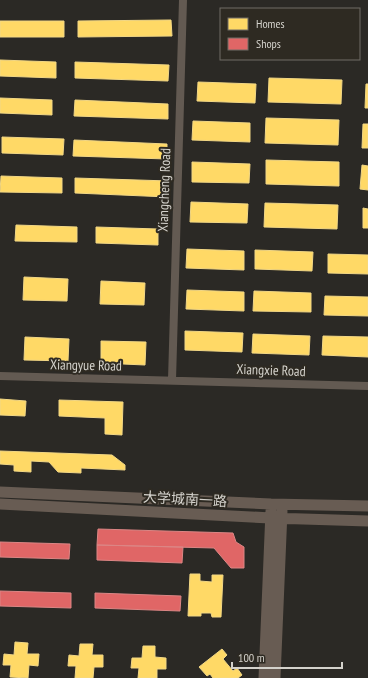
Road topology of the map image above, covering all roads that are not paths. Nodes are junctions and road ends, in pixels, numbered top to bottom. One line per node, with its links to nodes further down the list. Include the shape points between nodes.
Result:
1 (183, 0): 3 (street, Xiangcheng Road)
2 (0, 376): 3 (street, Xiangyue Road)
3 (172, 380): 4 (street, Xiangxie Road)
4 (368, 386)
5 (0, 492): 7 (main road, 大学城南一路)
6 (0, 504): 9 (main road, 大学城南一路)
7 (277, 504): 8 (main road, 大学城南一路); 9 (main road); 10 (main road)
8 (368, 506)
9 (271, 518): 10 (main road, 大学城南一路); 12 (main road)
10 (282, 518): 11 (main road, 大学城南一路); 13 (main road)
11 (368, 521)
12 (264, 678)
13 (275, 678)

